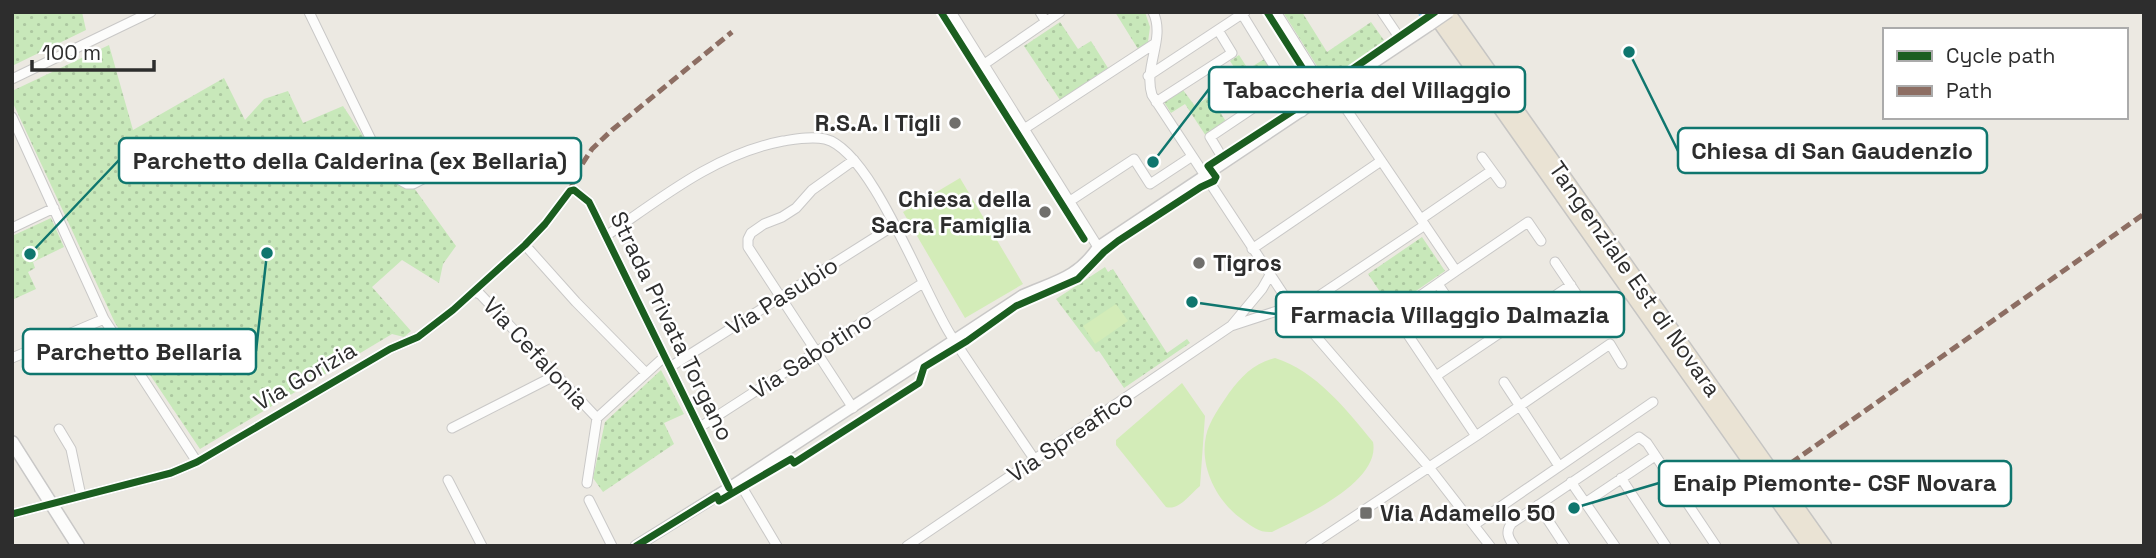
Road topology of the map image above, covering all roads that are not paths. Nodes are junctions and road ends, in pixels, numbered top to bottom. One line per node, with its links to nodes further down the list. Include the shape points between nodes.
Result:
1 (151, 12): 18 (street)
2 (309, 12): 30 (street, via 377,152 398,179 414,184)
3 (951, 12): 16 (street)
4 (1040, 12): 12 (street)
5 (1060, 12): 12 (street)
6 (1153, 12): 15 (street, via 1158,30)
7 (1276, 12): 20 (street)
8 (1382, 12): 14 (street)
9 (1448, 12): 11 (street, bridge); 109 (highway, Tangenziale Est di Novara)
10 (1243, 13): 13 (street); 19 (street)
11 (1432, 19): 14 (street); 108 (highway, Tangenziale Est di Novara)
12 (1046, 22): 16 (street)
13 (1218, 30): 17 (street); 21 (street, via 1232,53)
14 (1403, 43): 20 (street)
15 (1154, 44): 17 (street); 24 (street)
16 (983, 65): 24 (street)
17 (1148, 76): 21 (street)
18 (12, 79)
19 (1286, 86): 22 (street); 29 (street, via 1210,137)
20 (1331, 93): 22 (street); 28 (street)
21 (1156, 102): 25 (street)
22 (1302, 112): 29 (street)
23 (12, 117): 36 (street)
24 (1024, 129): 35 (street)
25 (1191, 157): 32 (street); 35 (street, via 1150,184 1134,159)
26 (1482, 157): 31 (street)
27 (854, 160): 38 (street); 40 (street, via 834,142 821,138 759,147 713,165); 52 (street, via 812,190 796,208 751,233 748,247)
28 (1381, 161): 37 (street); 44 (street)
29 (1225, 162): 32 (street)
30 (452, 164)
31 (1491, 171): 33 (street); 37 (street)
32 (1204, 176): 43 (street); 44 (street)
33 (1501, 183)
34 (570, 191): 40 (street, Strada Privata Torgano, via 589,202); 42 (street, Via Gorizia)
35 (1070, 201): 43 (street)
36 (54, 208): 39 (street); 55 (street)
37 (1423, 222): 46 (street); 53 (street)
38 (893, 226): 48 (street); 52 (street, Via Pasubio)
39 (12, 228)
40 (606, 236): 60 (street, Strada Privata Torgano)
41 (1541, 241): 46 (street, via 1528,222)
42 (524, 245): 51 (street, Via Gorizia); 64 (street)
43 (1098, 247): 58 (street, via 1068,277 1023,295)
44 (1252, 248): 47 (street)
45 (1555, 262): 50 (street)
46 (1456, 271): 49 (street)
47 (1270, 275): 53 (street); 56 (street, Via Spreafico)
48 (923, 283): 58 (street); 59 (street, Via Sabotino)
49 (1438, 284): 57 (street); 66 (street, via 1394,314)
50 (1571, 285): 54 (street); 66 (street)
51 (474, 292): 65 (street, Via Cefalonia); 79 (street, Via Gorizia, via 418,337)
52 (780, 296): 59 (street); 63 (street, Via Pasubio)
53 (1294, 312): 56 (street, Via Spreafico, via 1277,311); 80 (street)
54 (1592, 317)
55 (104, 318): 61 (street); 79 (street)
56 (1231, 326): 78 (street, Via Spreafico)
57 (1470, 332)
58 (954, 340): 70 (street); 78 (street)
59 (817, 352): 70 (street); 72 (street, Via Sabotino)
60 (664, 357): 63 (street, Strada Privata Torgano); 64 (street, Via Cefalonia)
61 (12, 358)
62 (1622, 364): 69 (street, via 1610,344)
63 (670, 367): 72 (street, Strada Privata Torgano)
64 (646, 373): 71 (street, Via Cefalonia)
65 (556, 375): 71 (street, Via Cefalonia); 73 (street)
66 (1436, 376): 75 (street)
67 (1504, 382): 69 (street)
68 (1653, 402): 81 (street)
69 (1519, 406): 75 (street); 81 (street)
70 (853, 408): 86 (street)
71 (597, 418): 85 (street, Via Cefalonia)
72 (700, 427): 86 (street, Strada Privata Torgano)
73 (452, 428)
74 (59, 429): 87 (street, via 71,449)
75 (1476, 436): 80 (street)
76 (12, 442): 90 (main road)
77 (1655, 456): 82 (street); 84 (street, via 1639,437); 107 (street)
78 (1035, 460): 95 (street, Via Spreafico)
79 (197, 462): 87 (street, Via Gorizia)
80 (1428, 466): 93 (street); 94 (street)
81 (1559, 466): 93 (street)
82 (1621, 478): 89 (street); 106 (street)
83 (448, 481): 97 (street)
84 (1571, 482): 89 (street); 91 (street)
85 (587, 483)
86 (734, 485): 99 (street); 100 (street, Strada Privata Torgano)
87 (81, 496): 90 (street, Via Gorizia)
88 (589, 500): 98 (street)
89 (1585, 503): 105 (street)
90 (51, 504): 92 (street, Via Gorizia); 96 (main road)
91 (1538, 505): 103 (street, via 1508,527); 104 (street)
92 (12, 514)
93 (1474, 525): 102 (street)
94 (1323, 542): 101 (street)
95 (912, 545)
96 (78, 546)
97 (482, 546)
98 (612, 546)
99 (636, 546)
100 (776, 546)
101 (1310, 546)
102 (1490, 546)
103 (1514, 546)
104 (1565, 546)
105 (1615, 546)
106 (1666, 546)
107 (1716, 546)
108 (1810, 546)
109 (1824, 546)

